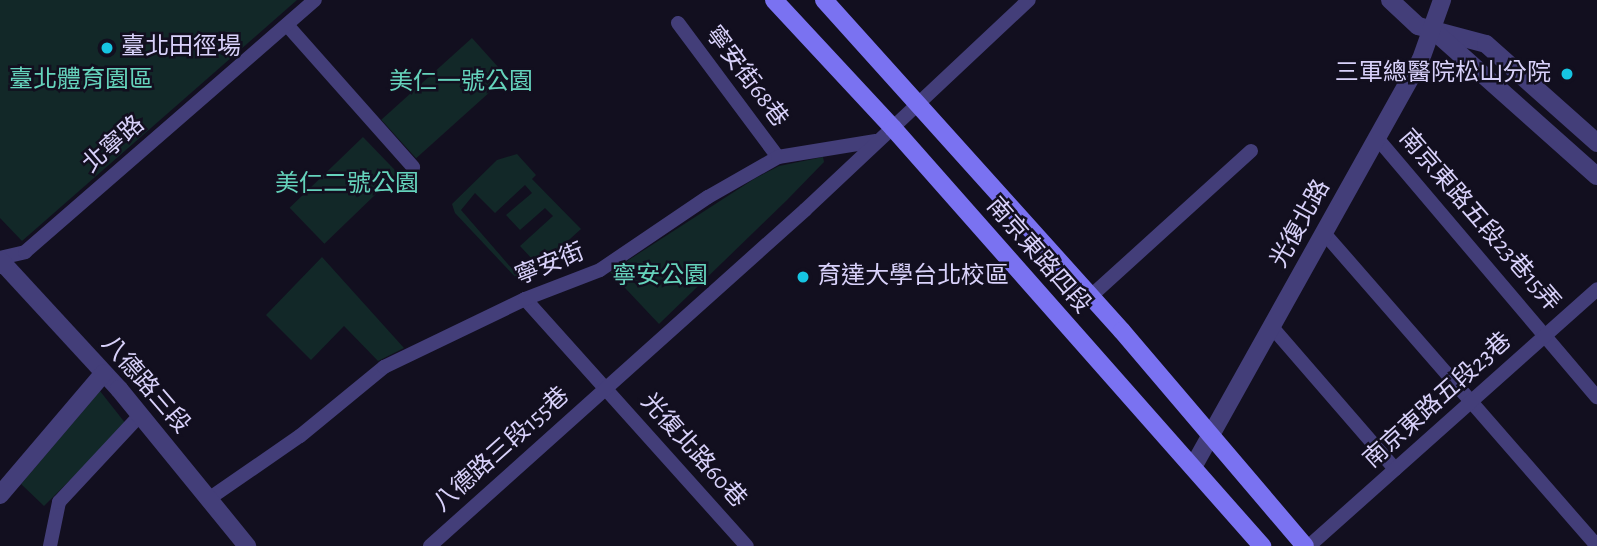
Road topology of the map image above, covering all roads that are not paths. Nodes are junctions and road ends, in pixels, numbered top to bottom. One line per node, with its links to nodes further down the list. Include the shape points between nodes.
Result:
1 (315, 0): 8 (street, 北寧路)
2 (774, 0): 11 (main road, 南京東路四段)
3 (824, 0): 10 (main road, 南京東路四段)
4 (1029, 0): 10 (street)
5 (1390, 0): 9 (street, via 1418,26)
6 (1443, 0): 9 (street, 光復北路)
7 (678, 23): 16 (street, 寧安街68巷)
8 (287, 24): 17 (street); 20 (street, 北寧路, via 26,252)
9 (1434, 31): 12 (street, 光復北路); 14 (street, via 1486,44); 18 (street)
10 (918, 104): 11 (street); 22 (main road, 南京東路四段)
11 (893, 128): 13 (street); 32 (main road, 南京東路四段)
12 (1377, 138): 19 (street, 光復北路); 25 (street, 南京東路五段23巷15弄)
13 (878, 141): 16 (street, 寧安街); 27 (street, 八德路三段155巷)
14 (1597, 143)
15 (1251, 151): 22 (street)
16 (778, 157): 23 (street, 寧安街, via 708,197 600,270)
17 (413, 167)
18 (1597, 176)
19 (1324, 233): 24 (street, 光復北路); 29 (street)
20 (0, 259): 26 (street, 八德路三段)
21 (1597, 289): 25 (street, 南京東路五段23巷)
22 (1091, 296): 31 (main road, 南京東路四段)
23 (526, 299): 27 (street, 光復北路60巷); 35 (street, 寧安街, via 384,367 300,436)
24 (1272, 327): 31 (street, 光復北路); 33 (street)
25 (1547, 334): 28 (street, 南京東路五段23巷15弄); 29 (street, 南京東路五段23巷)
26 (104, 373): 30 (street, 八德路三段); 34 (street)
27 (606, 387): 40 (street, 八德路三段155巷); 41 (street, 光復北路60巷)
28 (1597, 397)
29 (1471, 401): 33 (street, 南京東路五段23巷); 43 (street)
30 (140, 415): 35 (street, 八德路三段); 38 (street, via 121,442 59,502)
31 (1210, 437): 32 (street, 光復北路); 36 (main road, 南京東路四段)
32 (1193, 467): 37 (main road, 南京東路四段)
33 (1395, 469): 42 (street, 南京東路五段23巷)
34 (0, 495)
35 (210, 498): 39 (street, 八德路三段)
36 (1280, 517): 37 (main road); 42 (main road, 南京東路四段)
37 (1256, 544)
38 (50, 546)
39 (247, 546)
40 (430, 546)
41 (747, 546)
42 (1307, 546)
43 (1597, 546)

